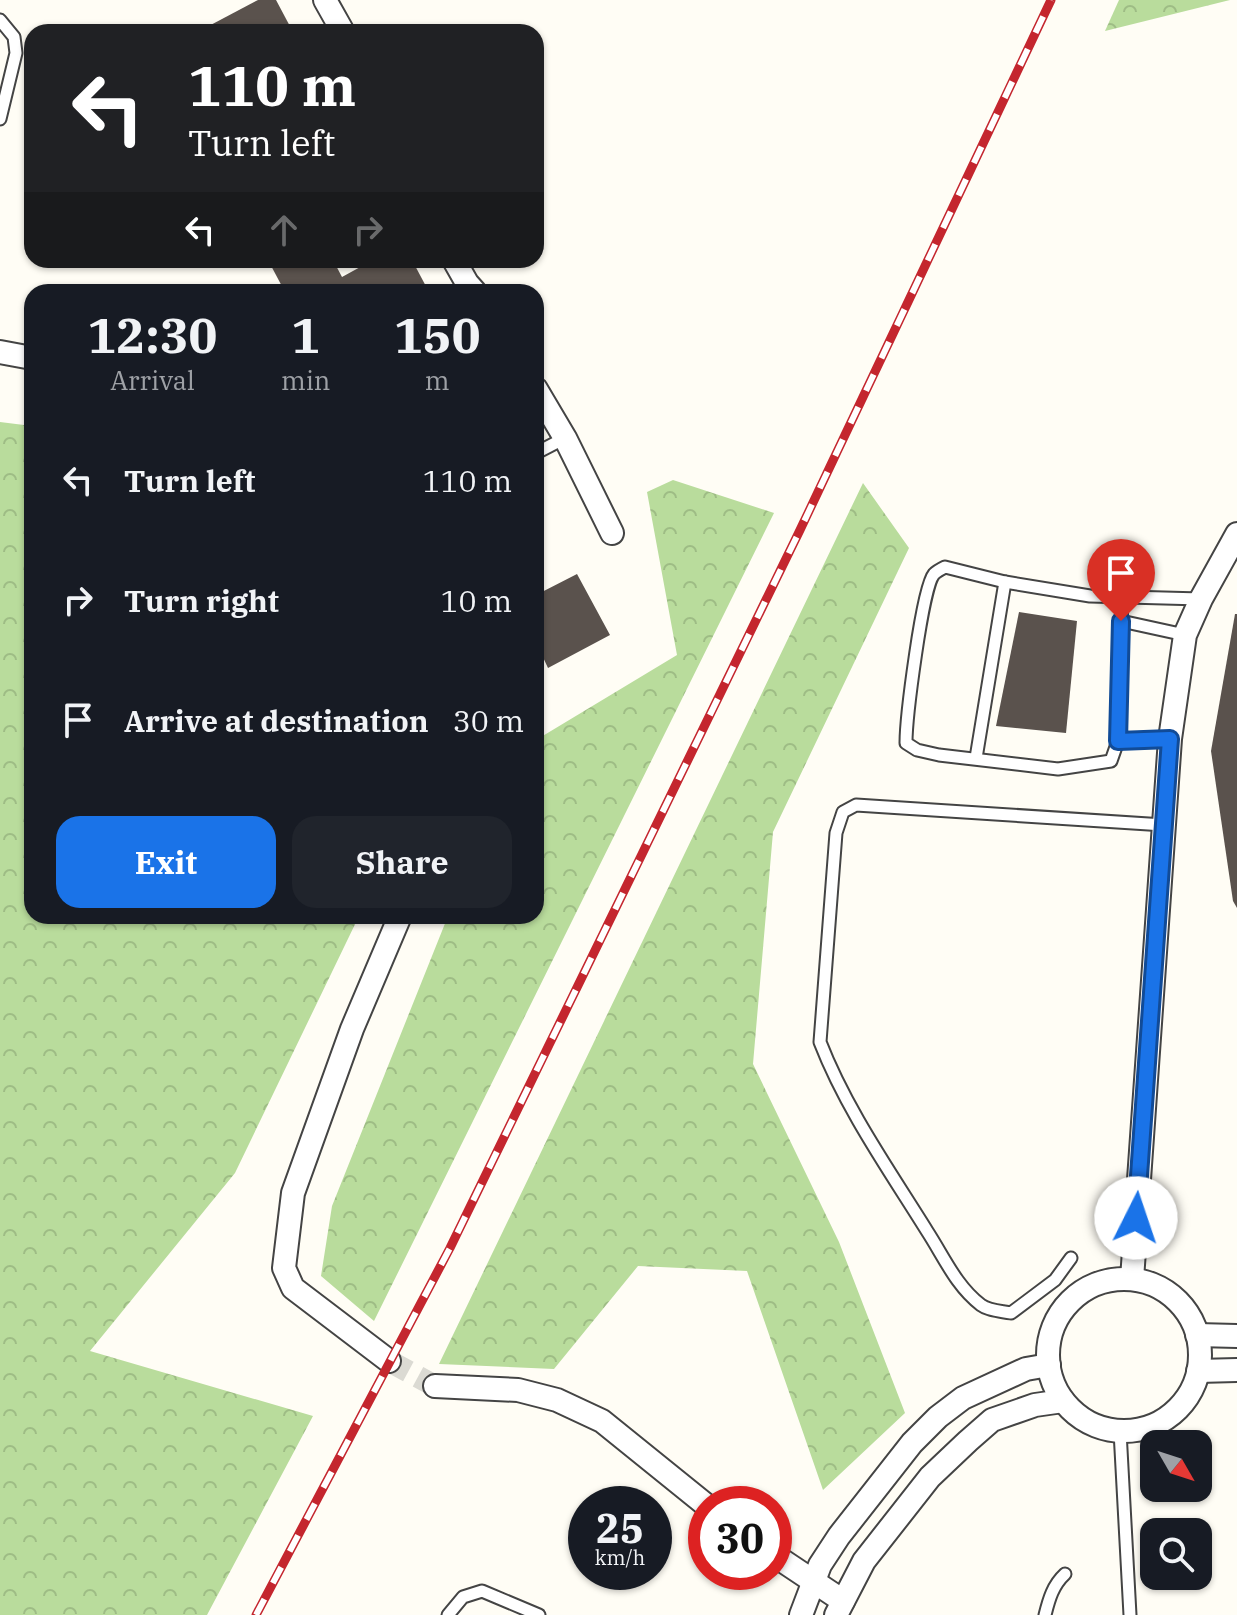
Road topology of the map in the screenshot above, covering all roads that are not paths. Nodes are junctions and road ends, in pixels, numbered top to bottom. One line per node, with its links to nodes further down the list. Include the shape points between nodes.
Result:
1 (325, 0): 3 (street)
2 (0, 20): 4 (lane, via 14,37 16,53)
3 (338, 24)
4 (0, 119)
5 (0, 352): 6 (street)
6 (24, 356)
7 (544, 403): 8 (street)
8 (565, 438): 9 (lane); 10 (street)
9 (544, 449)
10 (612, 533)
11 (1237, 534): 14 (street)
12 (1005, 582): 13 (lane); 19 (lane); 19 (lane, via 945,567 934,574 924,601 906,743 928,753)
13 (1122, 596): 14 (lane); 15 (lane)
14 (1201, 599): 16 (street)
15 (1121, 621): 16 (lane); 18 (lane)
16 (1185, 635): 17 (street)
17 (1170, 739): 18 (lane); 20 (street)
18 (1118, 741): 19 (lane, via 1111,761 1058,769)
19 (976, 758)
20 (1164, 825): 22 (lane, via 856,805 843,812 836,833 820,1042 832,1072 957,1283 984,1308 1011,1313 1055,1280); 23 (street)
21 (397, 924): 26 (street, via 293,1193 284,1268 293,1288)
22 (1071, 1258)
23 (1132, 1279): 24 (street, via 1173,1297); 27 (street, via 1094,1285 1063,1309 1051,1336)
24 (1197, 1335): 25 (street); 29 (street)
25 (1237, 1336)
26 (389, 1361)
27 (1049, 1365): 31 (street); 36 (street, via 994,1382 938,1417 839,1536)
28 (1237, 1370): 29 (street)
29 (1198, 1371): 32 (street, via 1183,1403 1170,1415 1138,1430)
30 (435, 1386): 33 (street, via 518,1390 557,1400 602,1421)
31 (1063, 1401): 32 (street, via 1088,1422); 37 (street, via 992,1420 968,1441 930,1477 873,1549)
32 (1120, 1431): 42 (lane)
33 (688, 1490)
34 (792, 1567): 36 (street)
35 (1065, 1574): 41 (lane, via 1057,1581)
36 (813, 1581): 37 (street); 40 (street)
37 (839, 1608)
38 (448, 1615): 39 (lane, via 463,1597 482,1591)
39 (539, 1615)
40 (801, 1615)
41 (1045, 1615)
42 (1130, 1615)

